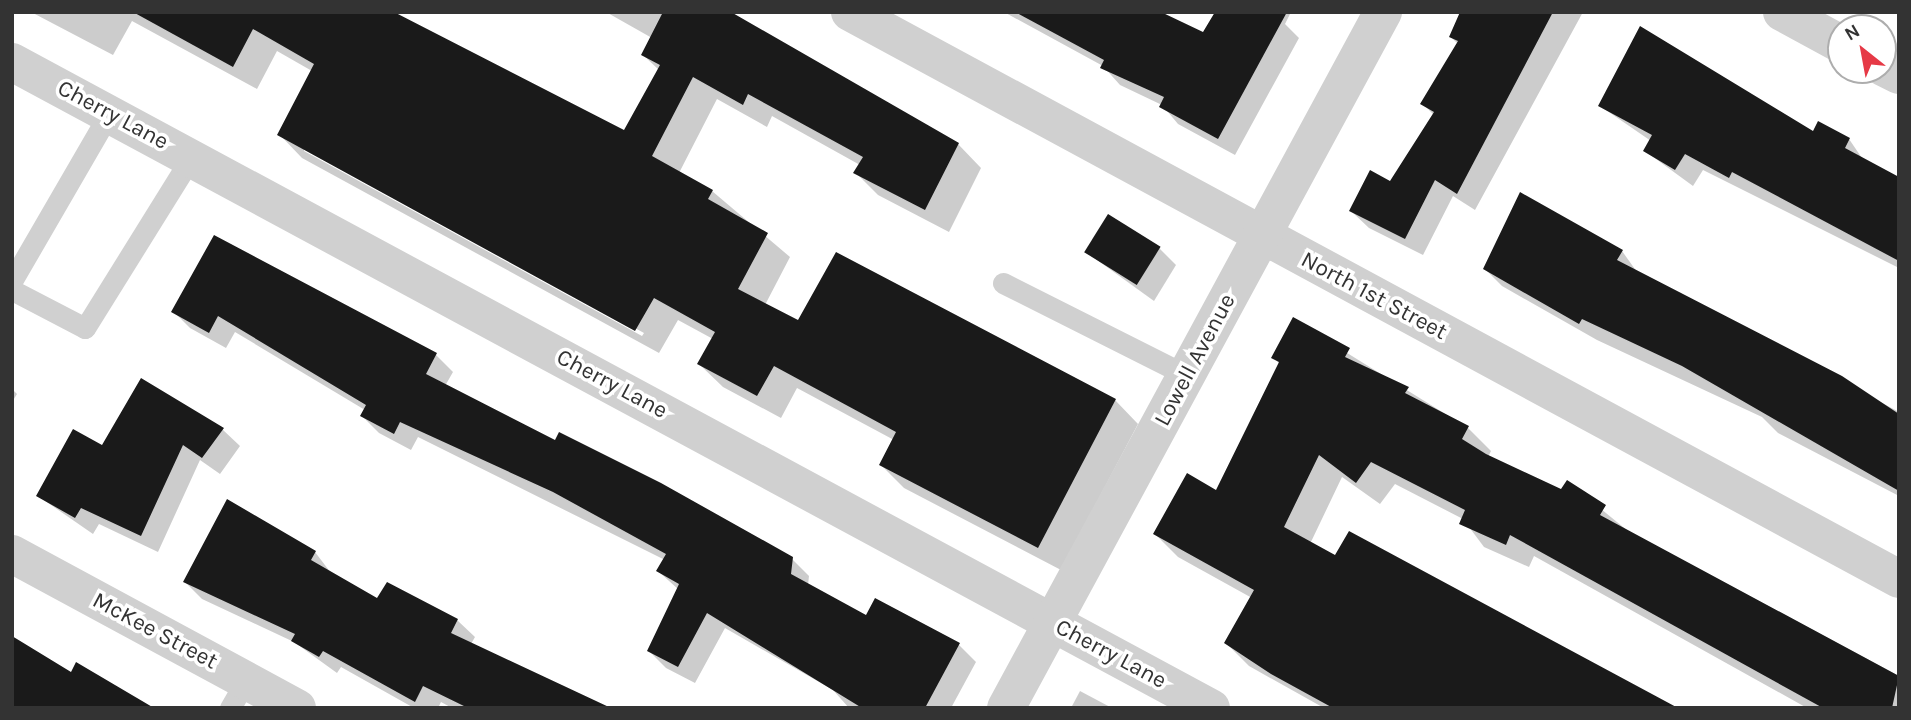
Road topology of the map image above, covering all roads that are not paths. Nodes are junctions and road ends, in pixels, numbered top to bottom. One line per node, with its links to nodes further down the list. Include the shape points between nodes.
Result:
1 (850, 12): 8 (street, North 1st Street)
2 (1383, 12): 8 (street, Lowell Avenue)
3 (1782, 12): 4 (street)
4 (1827, 36)
5 (12, 62): 6 (street, Cherry Lane)
6 (109, 114): 7 (street, Cherry Lane); 9 (lane)
7 (191, 156): 11 (lane, via 85,328); 15 (street, Cherry Lane)
8 (1262, 236): 12 (street, Lowell Avenue); 14 (street, North 1st Street)
9 (12, 281)
10 (1003, 283): 12 (lane)
11 (12, 290)
12 (1186, 375): 15 (street, Lowell Avenue)
13 (12, 554): 16 (street, McKee Street)
14 (1899, 579)
15 (1053, 622): 18 (street, Lowell Avenue); 19 (street, Cherry Lane)
16 (238, 694): 17 (street, McKee Street)
17 (297, 708)
18 (1006, 708)
19 (1211, 708)

